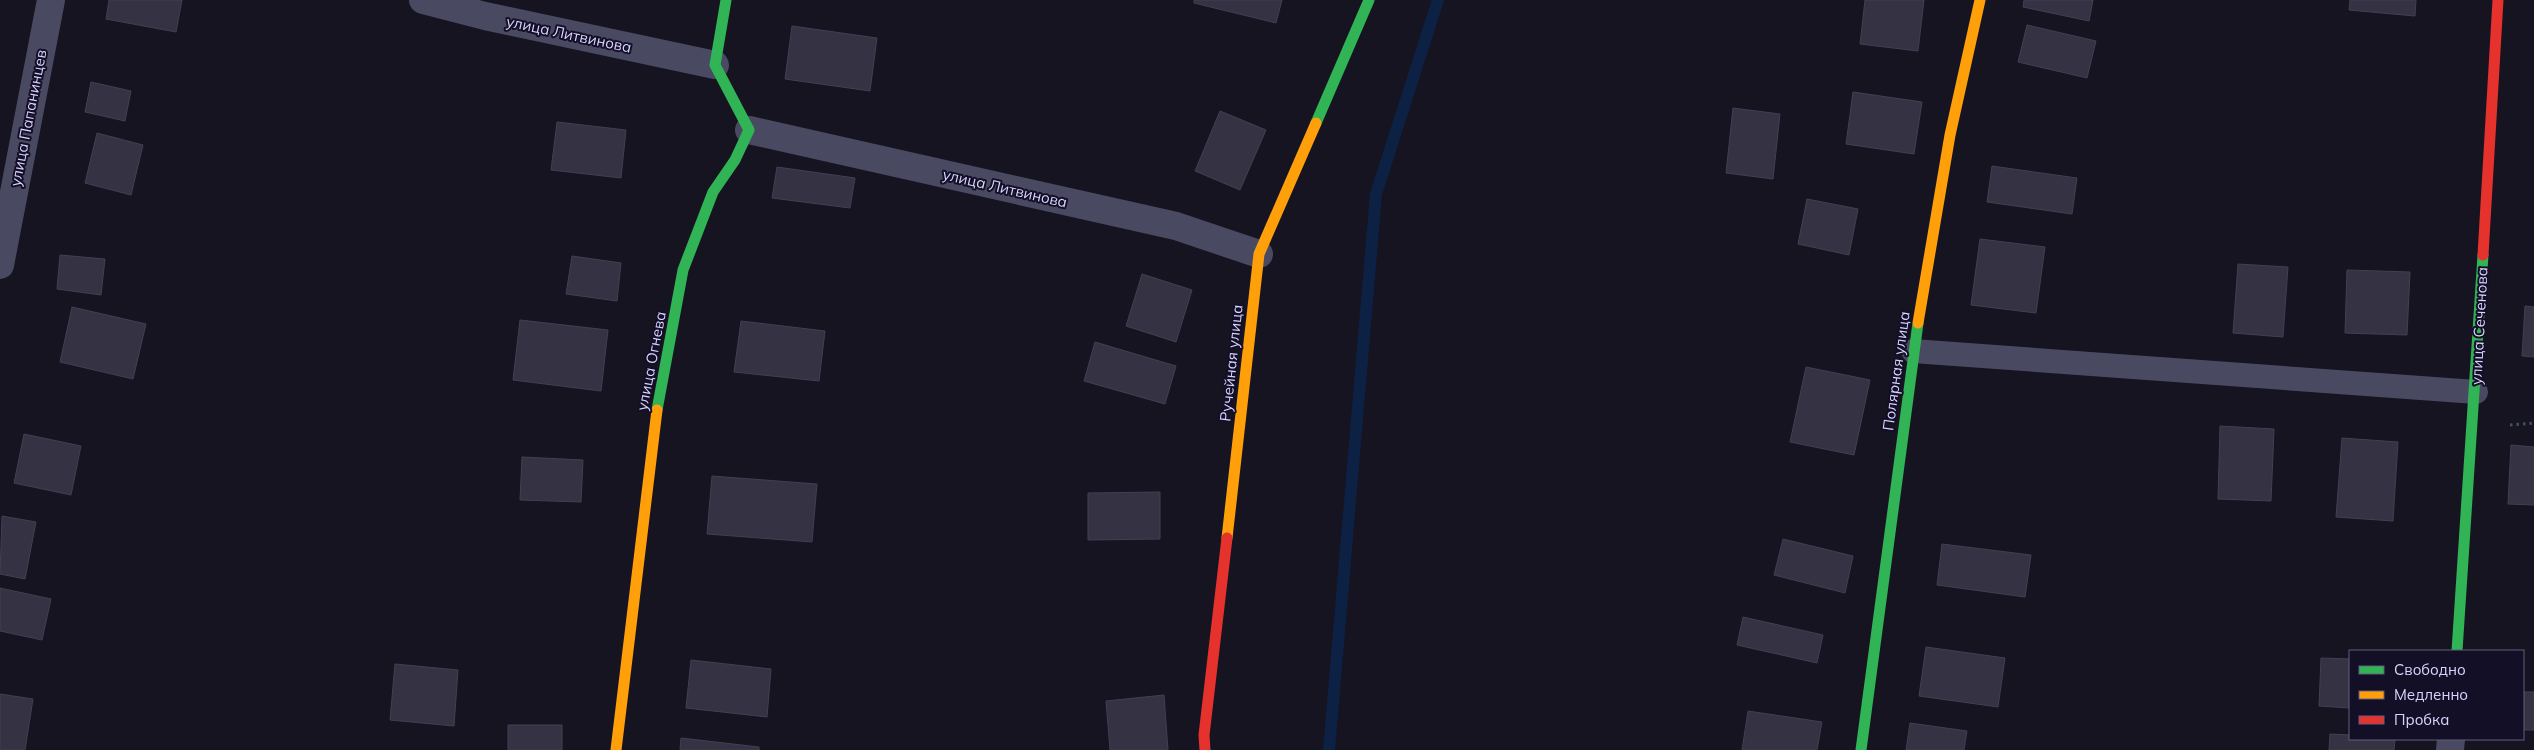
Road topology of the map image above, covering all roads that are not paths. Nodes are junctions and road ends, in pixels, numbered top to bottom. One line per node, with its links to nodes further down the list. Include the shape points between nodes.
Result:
1 (51, 0): 10 (street, улица Папанинцев)
2 (423, 0): 7 (street, улица Литвинова)
3 (726, 0): 7 (street)
4 (1369, 0): 9 (street, Ручейная улица)
5 (1980, 0): 11 (street, Полярная улица, via 1950,135)
6 (2498, 0): 12 (street, улица Сеченова)
7 (716, 65): 8 (street)
8 (749, 130): 9 (street, улица Литвинова, via 1176,226); 14 (street, улица Огнева, via 736,160 713,192 683,270 652,438)
9 (1259, 254): 15 (street, Ручейная улица, via 1204,735)
10 (0, 265)
11 (1913, 351): 12 (lane); 16 (street, Полярная улица)
12 (2476, 392): 13 (street, улица Сеченова)
13 (2457, 650)
14 (616, 750)
15 (1205, 750)
16 (1861, 750)

